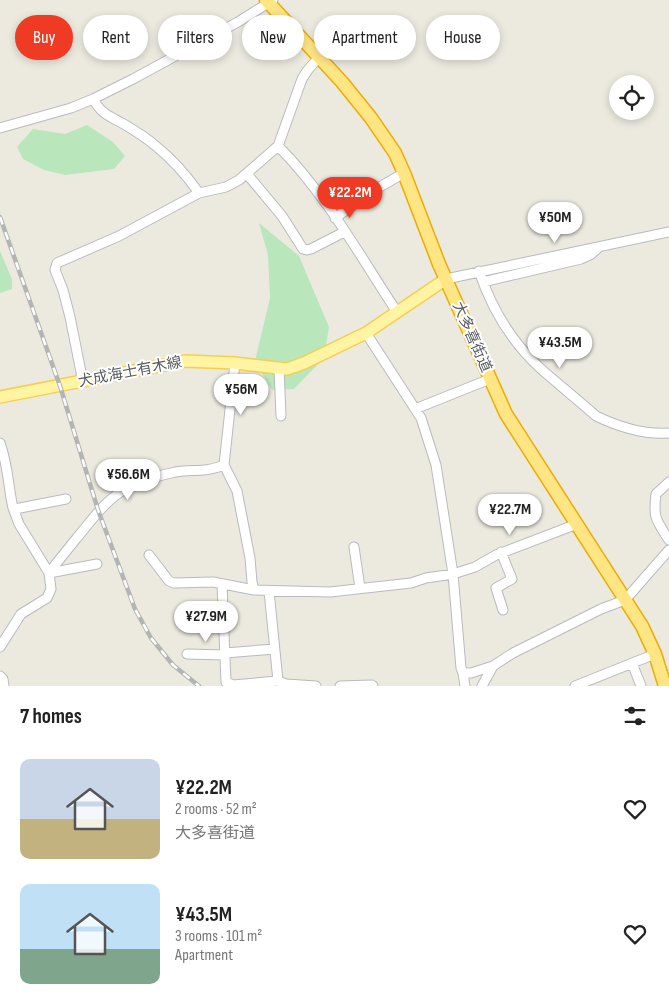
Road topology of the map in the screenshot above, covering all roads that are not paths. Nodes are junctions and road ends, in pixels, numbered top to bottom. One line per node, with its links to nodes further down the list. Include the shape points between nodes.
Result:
1 (269, 1): 2 (highway, 大多喜街道); 5 (street)
2 (314, 51)
3 (316, 60): 7 (street, via 302,79)
4 (322, 60): 8 (highway, 大多喜街道, via 376,124)
5 (93, 99): 6 (street); 10 (street, via 107,116 157,147)
6 (0, 128)
7 (278, 146): 9 (street); 11 (street, via 296,164)
8 (404, 172): 11 (street); 16 (highway, 大多喜街道)
9 (247, 174): 10 (street, via 226,187); 12 (street, via 282,216 303,249 311,249)
10 (199, 193): 23 (street, via 119,236 57,263 55,270 70,317)
11 (335, 218): 12 (street)
12 (344, 232): 18 (street)
13 (669, 232): 14 (street)
14 (599, 247): 15 (street); 17 (street, via 581,259)
15 (479, 271): 16 (street); 17 (street)
16 (446, 279): 18 (main road, 犬成海士有木線); 22 (highway, 大多喜街道)
17 (483, 282): 27 (street, via 492,305 532,358 596,416 650,434)
18 (397, 312): 19 (main road, 犬成海士有木線)
19 (366, 333): 21 (main road, 犬成海士有木線, via 304,363 287,369); 25 (street)
20 (235, 363): 21 (main road, 犬成海士有木線); 23 (main road, 犬成海士有木線, via 185,361); 29 (street)
21 (279, 368): 26 (street)
22 (490, 379): 25 (street); 34 (highway, 大多喜街道, via 506,414)
23 (83, 382): 24 (main road, 犬成海士有木線)
24 (0, 397)
25 (415, 409): 42 (street, via 436,465)
26 (281, 416)
27 (669, 433)
28 (0, 443): 30 (street, via 4,453)
29 (224, 465): 41 (street, via 208,471 172,473 125,489 98,510); 45 (street, via 236,491)
30 (3, 470): 33 (street)
31 (669, 482): 35 (street, via 656,494 654,512)
32 (66, 499): 33 (street, via 17,510)
33 (13, 508): 41 (street, via 19,524)
34 (577, 524): 38 (street); 47 (highway, 大多喜街道)
35 (669, 540)
36 (354, 548): 44 (street)
37 (669, 550): 47 (street)
38 (501, 552): 42 (street, via 475,567); 48 (street, via 512,579 496,588)
39 (149, 556): 43 (street, via 174,583)
40 (97, 564): 41 (street)
41 (49, 573): 49 (street, via 52,580 50,594 22,614)
42 (453, 574): 44 (street, via 394,586); 56 (street)
43 (222, 585): 45 (street); 52 (street)
44 (360, 588): 46 (street, via 330,592)
45 (254, 590): 46 (street)
46 (268, 591): 50 (street)
47 (625, 600): 53 (highway, 大多喜街道); 55 (street, via 601,609)
48 (503, 610)
49 (0, 647)
50 (274, 649): 52 (street); 58 (street)
51 (186, 654): 52 (street)
52 (225, 654): 58 (street, via 228,684)
53 (655, 654): 54 (street); 67 (highway, 大多喜街道)
54 (632, 663): 65 (street); 66 (street)
55 (493, 666): 56 (street); 64 (street)
56 (463, 673): 63 (street)
57 (0, 676): 59 (street)
58 (278, 681): 60 (street)
59 (4, 686)
60 (316, 686)
61 (340, 686): 62 (street)
62 (373, 686)
63 (465, 686)
64 (482, 686)
65 (575, 686)
66 (641, 686)
67 (665, 686)

